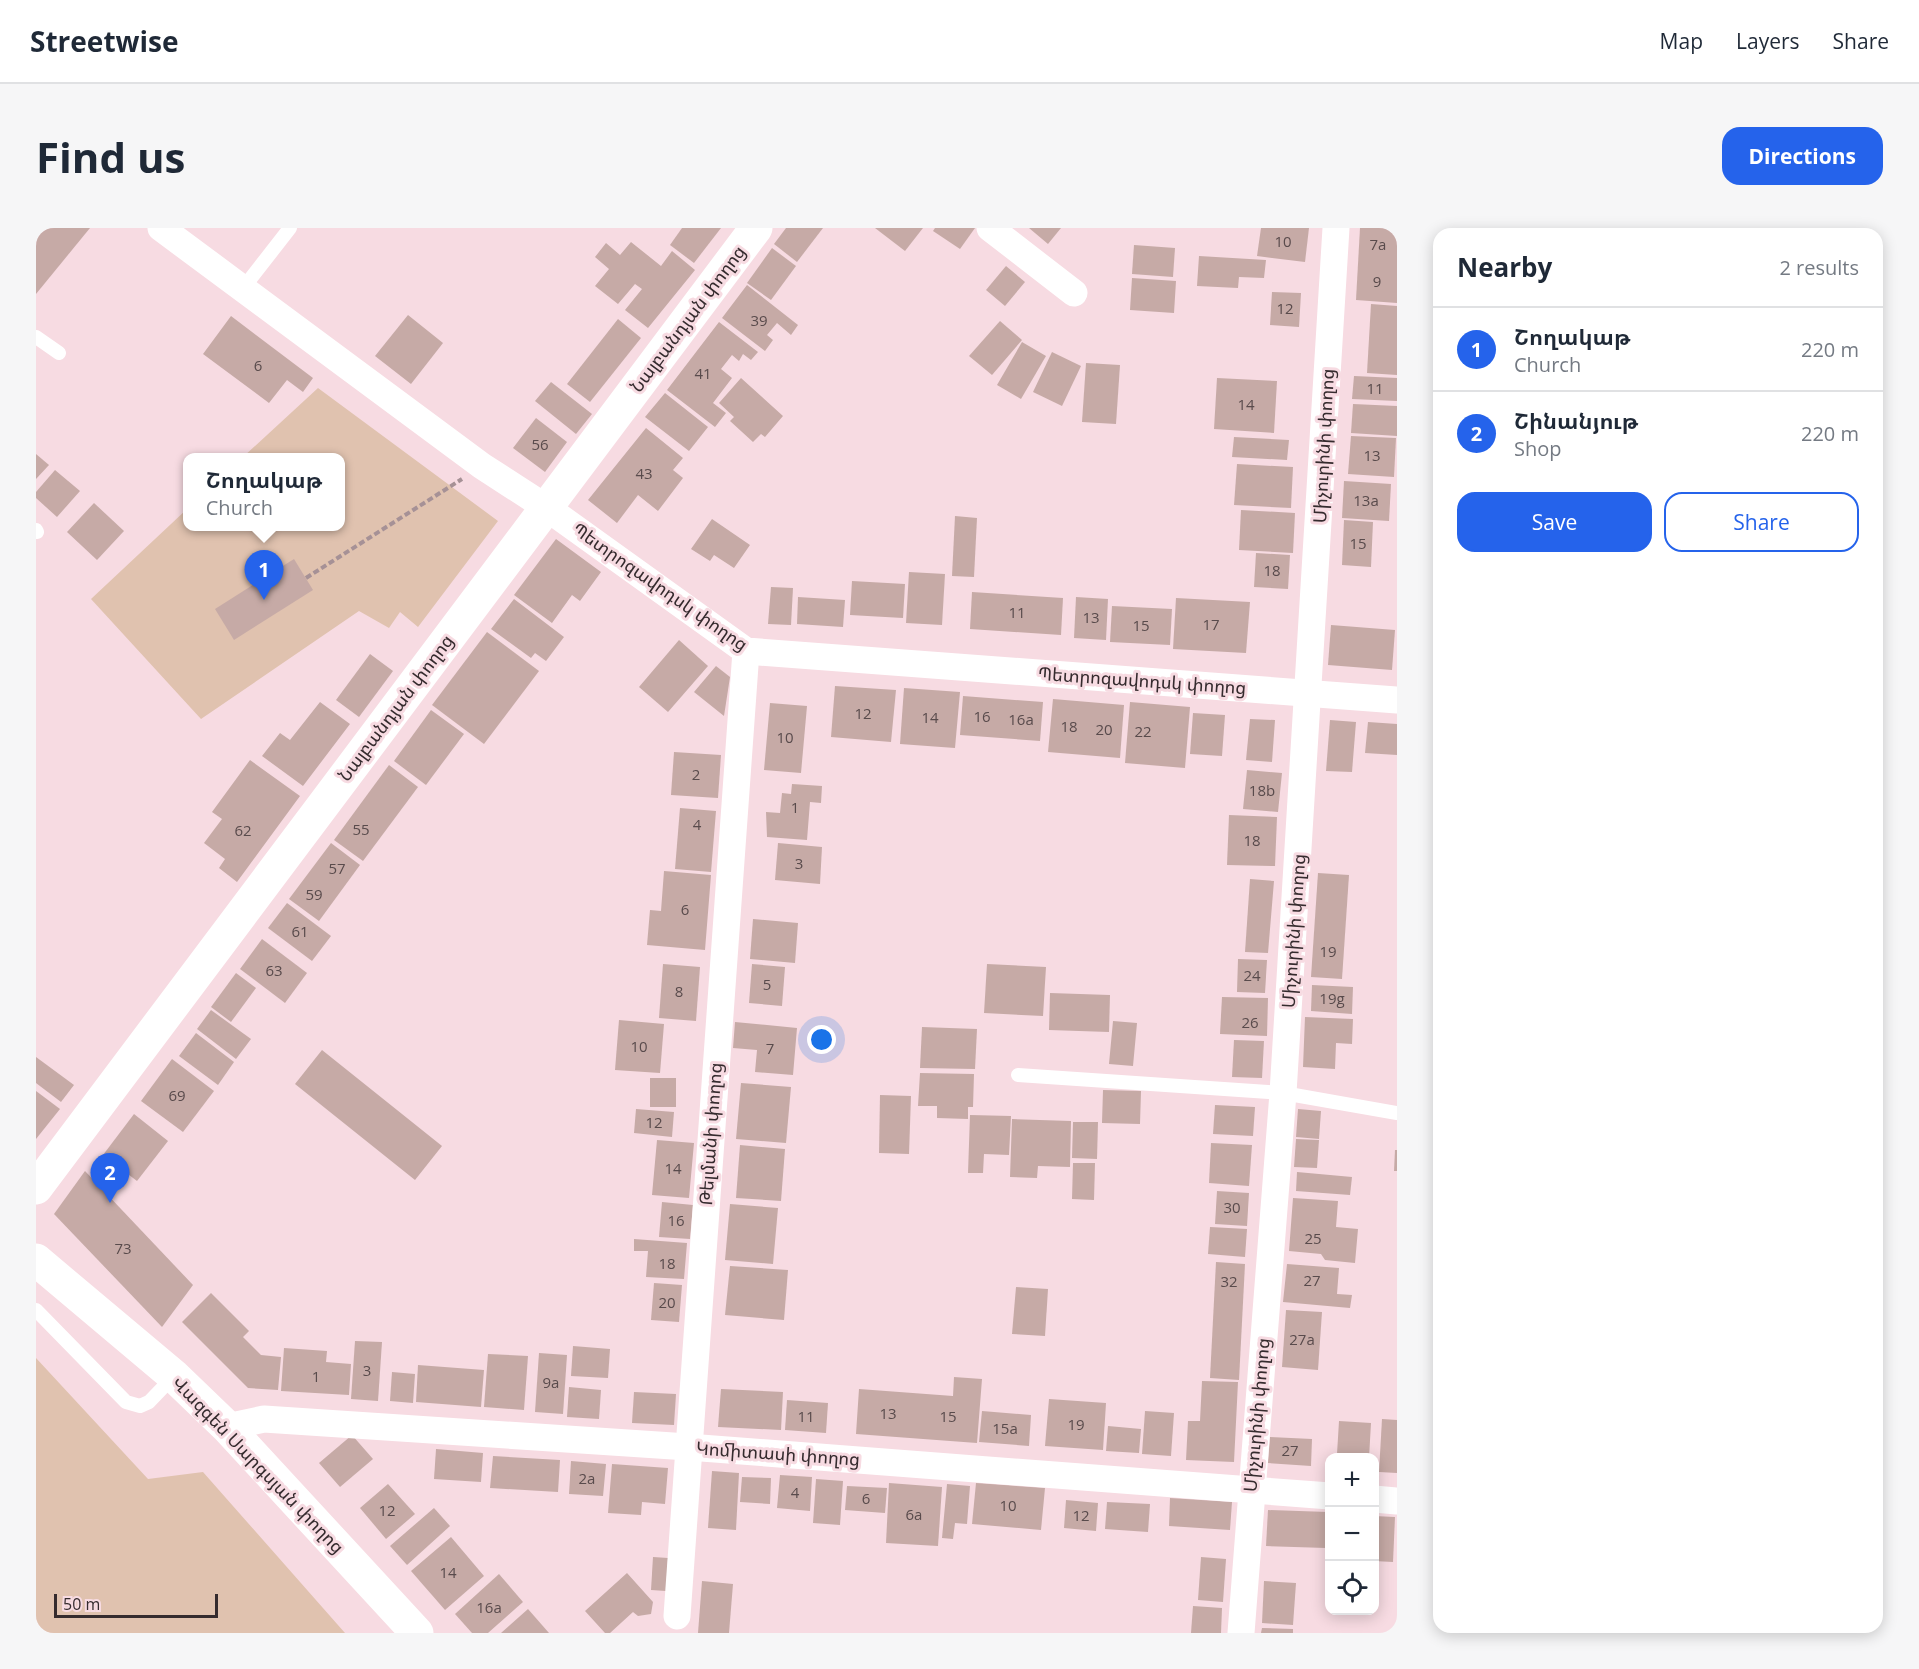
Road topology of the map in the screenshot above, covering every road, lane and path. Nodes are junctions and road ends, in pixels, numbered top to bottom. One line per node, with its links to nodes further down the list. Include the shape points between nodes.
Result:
1 (161, 228): 6 (street, Պետրոզավոդսկ փողոց)
2 (290, 228): 6 (lane)
3 (756, 228): 11 (street, Նալբանդյան փողոց)
4 (990, 228): 7 (street)
5 (1336, 228): 14 (street, Միչուրինի փողոց)
6 (244, 287): 10 (street, Պետրոզավոդսկ փողոց)
7 (1074, 293)
8 (36, 337): 9 (lane)
9 (59, 353)
10 (482, 466): 11 (street, Պետրոզավոդսկ փողոց); 12 (path)
11 (547, 508): 13 (street, Պետրոզավոդսկ փողոց); 19 (street, Նալբանդյան փողոց)
12 (306, 578)
13 (746, 651): 14 (street, Պետրոզավոդսկ փողոց); 24 (street, Թելմանի փողոց)
14 (1310, 694): 15 (street, Պետրոզավոդսկ փողոց); 17 (street, Միչուրինի փողոց)
15 (1397, 700)
16 (1018, 1075): 17 (lane)
17 (1283, 1093): 18 (lane); 25 (street, Միչուրինի փողոց)
18 (1397, 1113)
19 (36, 1188)
20 (36, 1260): 22 (street, Վազգեն Սարգսյան փողոց)
21 (36, 1310): 22 (lane, via 126,1402 140,1406 149,1402)
22 (174, 1376): 23 (street, Վազգեն Սարգսյան փողոց)
23 (227, 1426): 24 (street, Կոմիտասի փողոց, via 264,1419); 30 (street, Վազգեն Սարգսյան փողոց)
24 (688, 1447): 25 (street, Կոմիտասի փողոց); 29 (street, Թելմանի փողոց)
25 (1251, 1490): 26 (street, Կոմիտասի փողոց); 31 (street, Միչուրինի փողոց)
26 (1325, 1496)
27 (1379, 1499): 28 (street)
28 (1397, 1501)
29 (677, 1617)
30 (417, 1633)
31 (1241, 1633)

